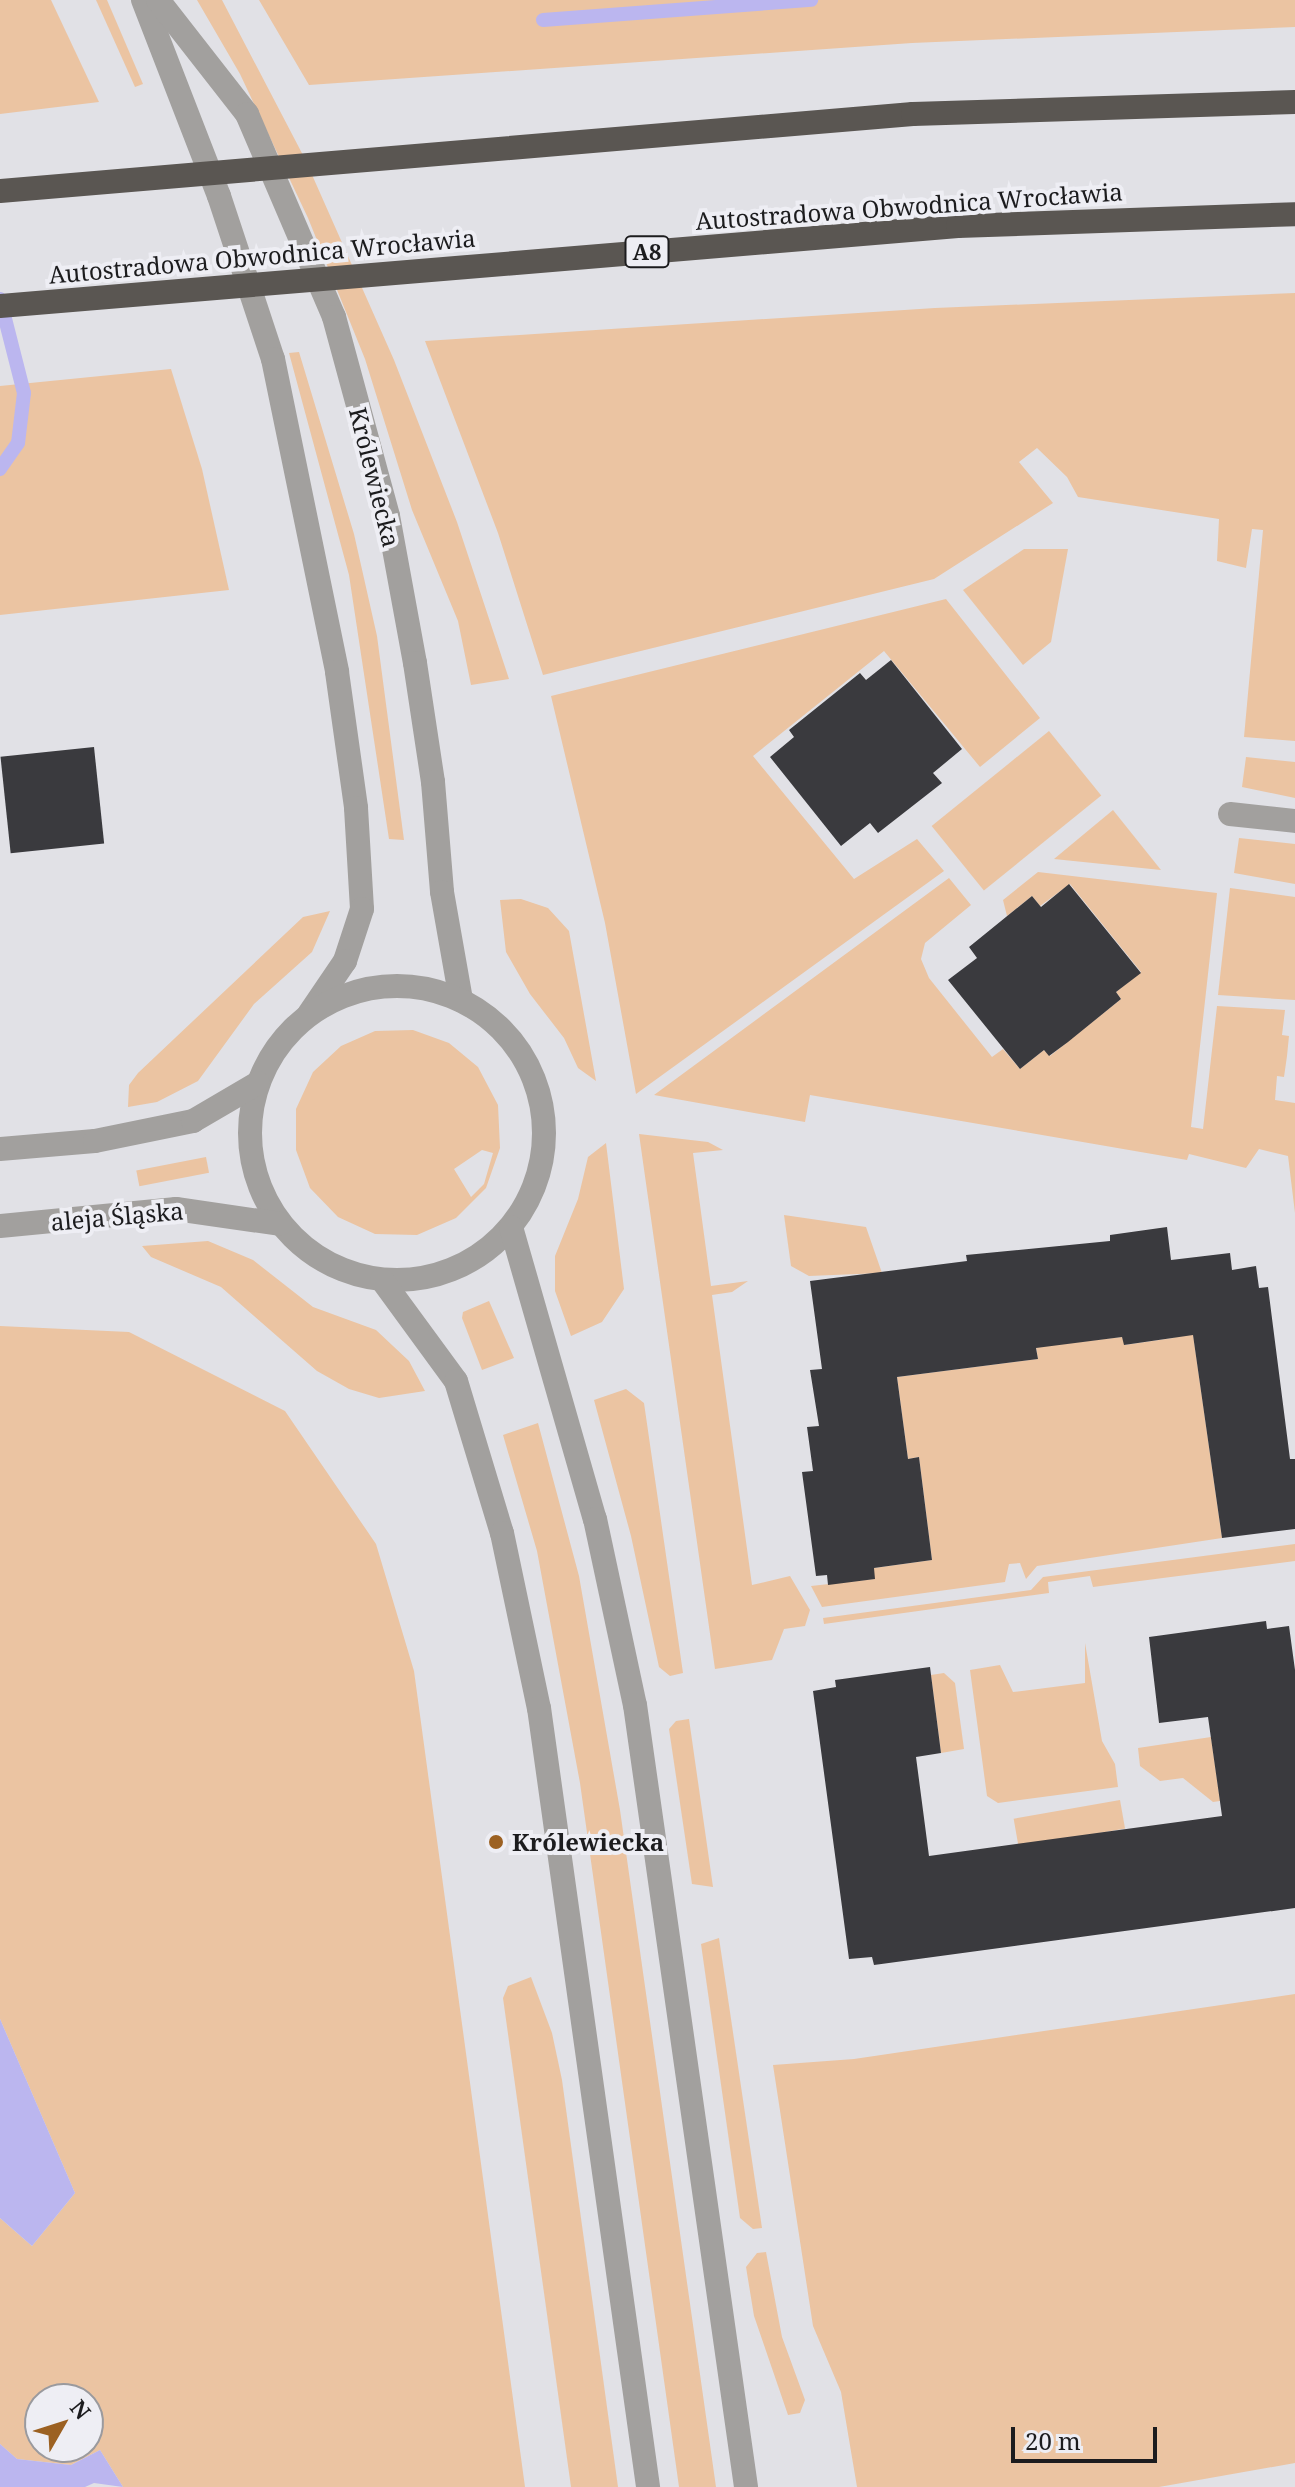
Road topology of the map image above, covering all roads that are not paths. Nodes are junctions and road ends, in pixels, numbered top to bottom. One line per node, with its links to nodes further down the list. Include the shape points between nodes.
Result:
1 (143, 0): 10 (street, via 219,196 273,359 337,672 356,808 362,909 345,961)
2 (158, 0): 9 (street, Królewiecka, via 247,114 334,317 388,516 410,634)
3 (1295, 102): 4 (highway, bridge, via 913,114)
4 (0, 191)
5 (1295, 214): 6 (highway, Autostradowa Obwodnica Wrocławia / A8, bridge, via 958,226)
6 (0, 306)
7 (1230, 814): 8 (street)
8 (1295, 821)
9 (461, 1000): 10 (street, via 410,986 358,990); 15 (street, via 493,1021 518,1049 535,1082 543,1119 542,1157 532,1194)
10 (309, 1014): 11 (street, via 279,1044)
11 (258, 1083): 12 (street, via 193,1121 95,1141); 13 (street, via 251,1144 257,1180)
12 (0, 1149)
13 (280, 1224): 14 (street, aleja Śląska, via 176,1209); 16 (street, via 309,1252 344,1271)
14 (0, 1226)
15 (511, 1227): 16 (street, via 475,1258 441,1272); 18 (street, via 595,1519 635,1705)
16 (382, 1280): 17 (street, via 456,1381 502,1533 539,1708)
17 (648, 2487)
18 (746, 2487)

